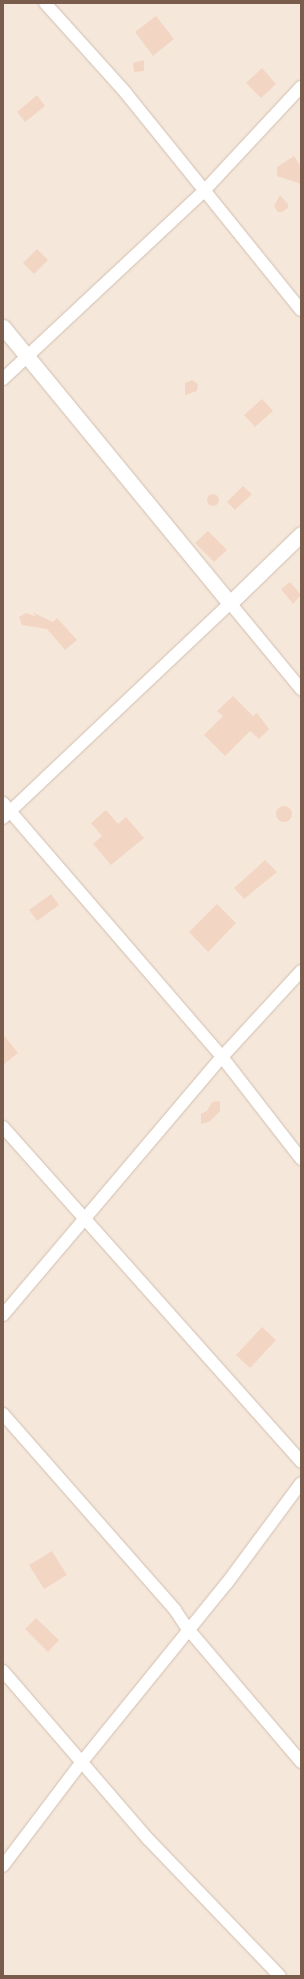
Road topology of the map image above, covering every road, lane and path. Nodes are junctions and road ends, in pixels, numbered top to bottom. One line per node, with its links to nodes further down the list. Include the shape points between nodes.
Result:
1 (45, 3): 3 (street, via 125,92)
2 (301, 87): 3 (street)
3 (203, 192): 4 (street); 6 (street)
4 (301, 310)
5 (3, 327): 6 (street)
6 (26, 355): 7 (street); 9 (street)
7 (3, 379)
8 (301, 534): 9 (street)
9 (230, 603): 10 (street); 11 (street)
10 (301, 689)
11 (5, 811): 13 (street)
12 (301, 971): 13 (street)
13 (222, 1058): 15 (street); 16 (street)
14 (3, 1127): 16 (street)
15 (301, 1160)
16 (86, 1219): 17 (street); 19 (street)
17 (3, 1315)
18 (3, 1414): 21 (street, via 175,1610)
19 (301, 1460)
20 (301, 1483): 21 (street, via 227,1583)
21 (188, 1629): 23 (street); 24 (street)
22 (3, 1672): 24 (street)
23 (301, 1762)
24 (81, 1763): 25 (street); 26 (street, via 148,1839)
25 (3, 1866)
26 (280, 1976)

